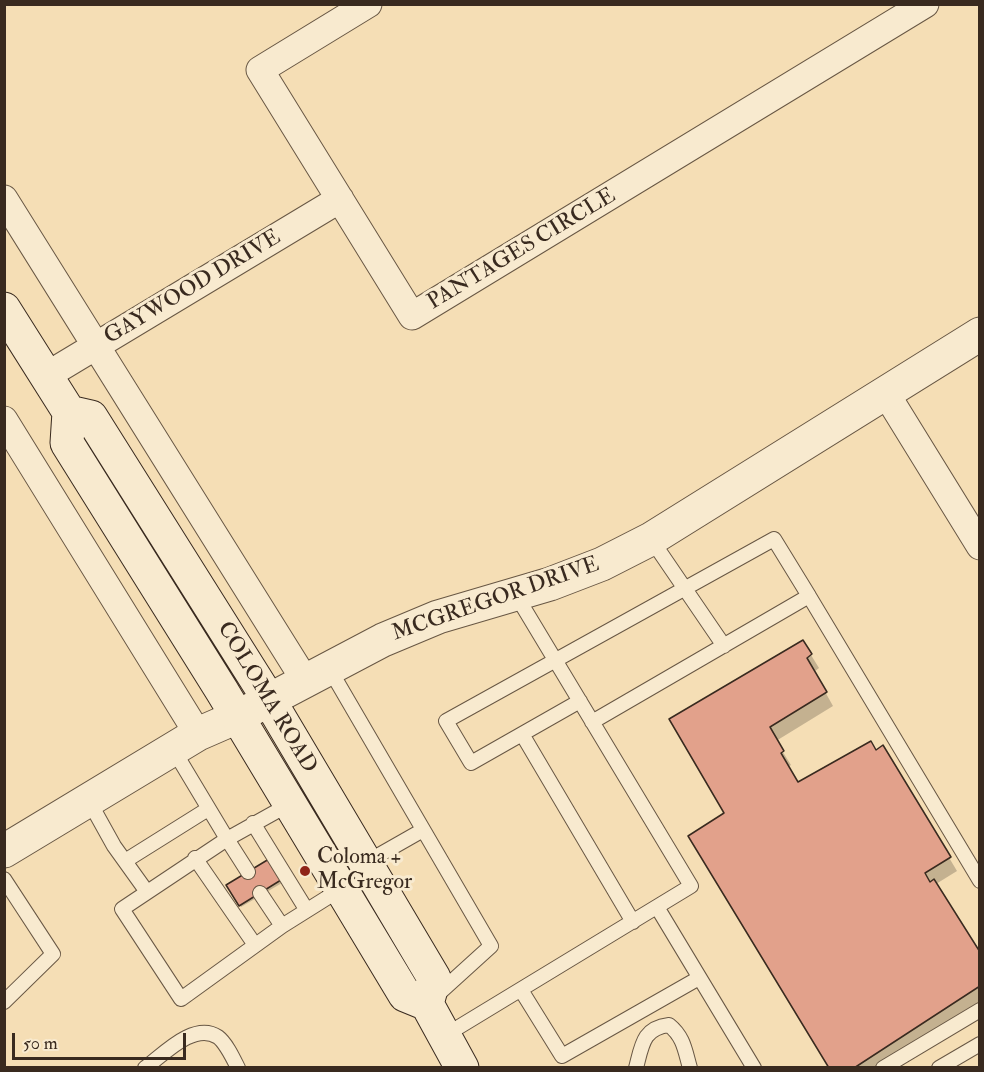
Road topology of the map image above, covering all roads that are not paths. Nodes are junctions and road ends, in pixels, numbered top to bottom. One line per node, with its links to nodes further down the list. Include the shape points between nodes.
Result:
1 (368, 4): 4 (street, PANTAGES CIRCLE, via 260,70)
2 (925, 4): 4 (street, PANTAGES CIRCLE, via 412,316)
3 (4, 199): 7 (street, COLOMA ROAD)
4 (340, 199): 7 (street, GAYWOOD DRIVE)
5 (4, 309): 8 (main road)
6 (980, 334): 9 (main road, MCGREGOR DRIVE)
7 (98, 345): 8 (street, GAYWOOD DRIVE); 19 (street, COLOMA ROAD)
8 (46, 376): 10 (main road)
9 (885, 392): 12 (main road, MCGREGOR DRIVE); 13 (street)
10 (69, 412): 20 (main road, COLOMA ROAD, via 91,417); 22 (main road, COLOMA ROAD, via 67,443)
11 (4, 420): 25 (street)
12 (651, 539): 14 (lane); 15 (main road, MCGREGOR DRIVE, via 602,564)
13 (980, 546)
14 (687, 588): 16 (lane, via 774,539); 17 (lane); 18 (lane)
15 (515, 593): 18 (lane); 19 (main road, MCGREGOR DRIVE, via 438,617 383,640)
16 (809, 596): 17 (lane); 38 (lane)
17 (724, 646): 23 (lane)
18 (556, 662): 21 (lane); 24 (lane, via 446,721 471,763)
19 (318, 675): 20 (main road, MCGREGOR DRIVE); 30 (lane)
20 (269, 700): 22 (main road, MCGREGOR DRIVE); 35 (main road, COLOMA ROAD)
21 (580, 701): 23 (lane); 24 (lane)
22 (237, 717): 25 (main road, MCGREGOR DRIVE); 27 (main road, COLOMA ROAD)
23 (592, 722): 42 (lane, via 691,886)
24 (522, 734): 44 (lane)
25 (185, 742): 26 (main road, MCGREGOR DRIVE); 28 (lane)
26 (89, 800): 32 (main road, MCGREGOR DRIVE); 34 (lane)
27 (288, 805): 29 (lane); 39 (main road, COLOMA ROAD)
28 (208, 809): 31 (lane); 34 (lane)
29 (253, 823): 31 (lane); 43 (lane)
30 (423, 830): 35 (lane); 50 (lane, via 491,946)
31 (227, 839): 33 (lane); 36 (lane)
32 (4, 851)
33 (195, 858): 40 (lane); 46 (lane)
34 (125, 861): 40 (lane)
35 (365, 863): 50 (main road, COLOMA ROAD, via 434,978)
36 (248, 872)
37 (4, 879): 49 (lane, via 53,954)
38 (980, 881)
39 (341, 889): 43 (lane); 50 (main road, COLOMA ROAD, via 405,995)
40 (147, 892): 46 (lane, via 122,909 181,999)
41 (260, 892): 45 (lane)
42 (657, 907): 44 (lane); 47 (lane)
43 (306, 909): 45 (lane)
44 (633, 922): 48 (lane)
45 (282, 926): 46 (lane)
46 (255, 945)
47 (699, 978): 54 (lane); 59 (lane)
48 (521, 990): 53 (lane); 54 (lane)
49 (4, 1002)
50 (427, 1004): 53 (main road)
51 (980, 1010): 60 (lane)
52 (980, 1044): 61 (lane)
53 (454, 1058)
54 (563, 1062)
55 (145, 1068): 56 (lane, via 183,1040 208,1032 220,1038)
56 (238, 1068)
57 (636, 1068): 58 (lane, via 642,1040 658,1026 669,1025 684,1044)
58 (690, 1068)
59 (754, 1068)
60 (883, 1068)
61 (939, 1068)

